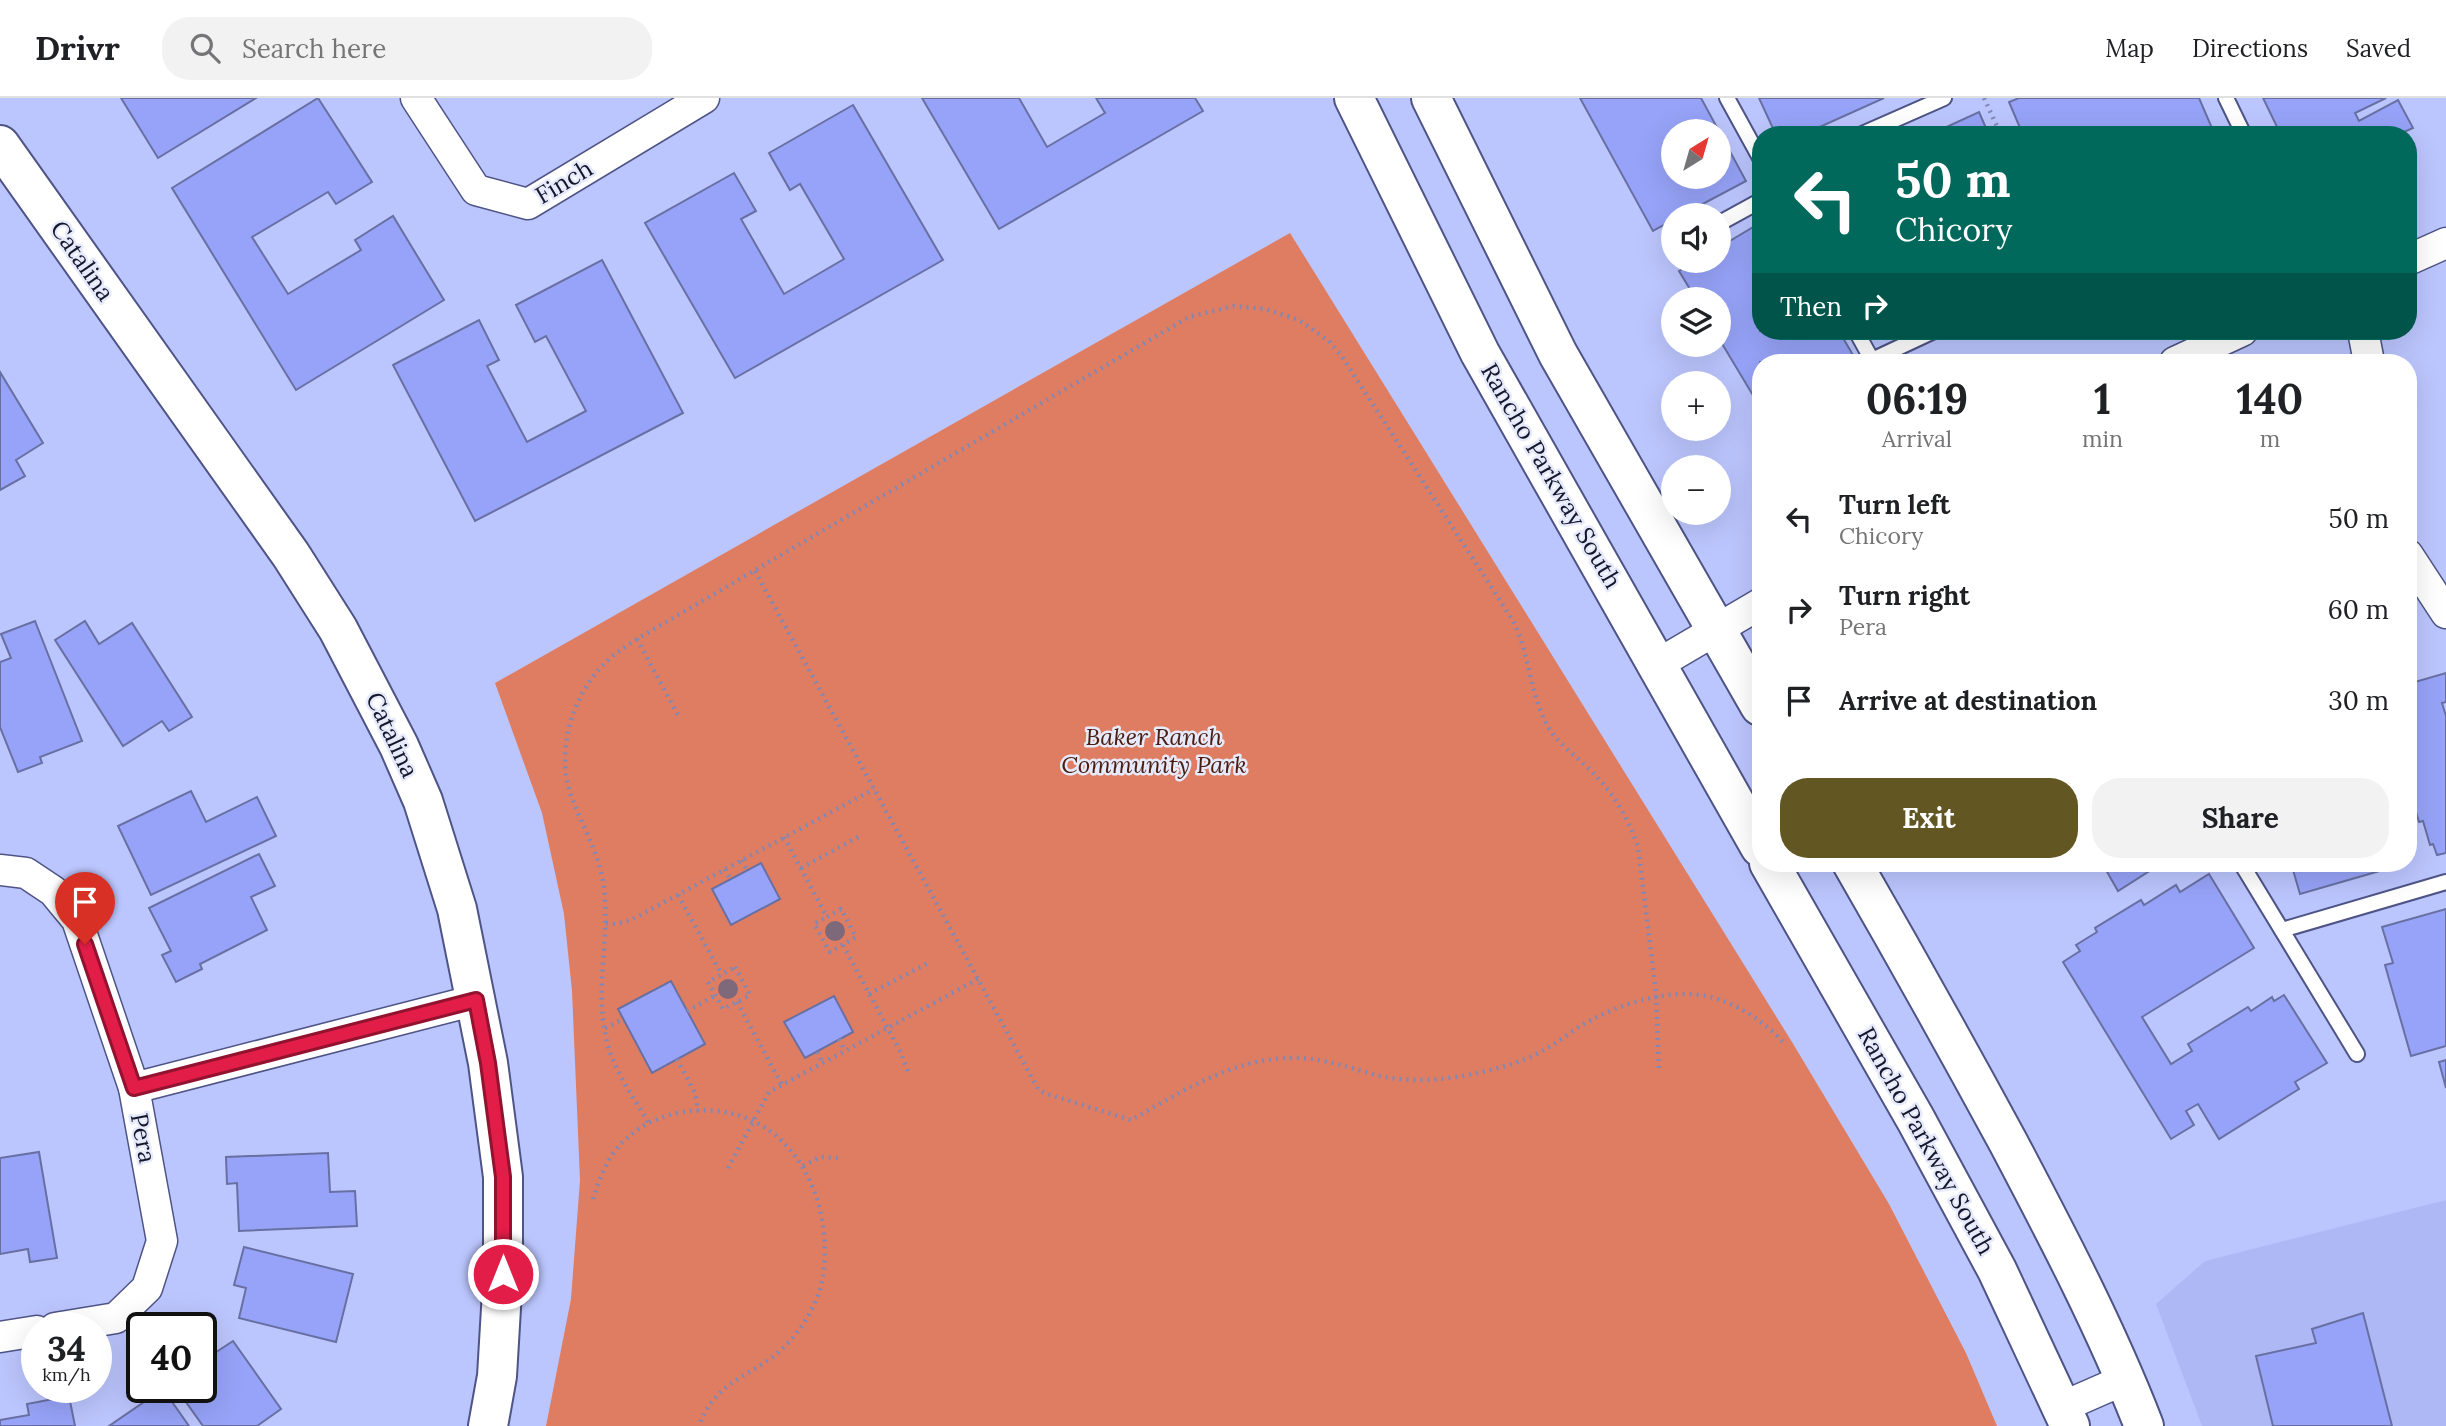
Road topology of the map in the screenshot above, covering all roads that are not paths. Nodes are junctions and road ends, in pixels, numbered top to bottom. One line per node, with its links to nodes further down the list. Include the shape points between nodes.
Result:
1 (416, 98): 2 (street, Finch, via 476,190 528,204)
2 (704, 98)
3 (1354, 98): 24 (street, Rancho Parkway South, via 1480,353)
4 (1431, 98): 23 (street, via 1558,354)
5 (1727, 98): 10 (lane)
6 (1944, 98): 8 (lane)
7 (2226, 98): 9 (lane)
8 (1880, 126)
9 (2240, 126)
10 (1752, 143)
11 (0, 145): 33 (street, Catalina, via 291,555 338,629 423,801 457,909)
12 (1752, 205): 13 (lane)
13 (1731, 217)
14 (2446, 243): 15 (street)
15 (2417, 256)
16 (1915, 340): 18 (lane)
17 (2223, 340): 19 (street)
18 (1885, 354)
19 (2192, 354)
20 (2417, 569): 22 (street)
21 (1752, 609): 23 (street)
22 (2446, 613)
23 (1716, 630): 24 (street); 25 (street)
24 (1658, 664): 26 (street, Rancho Parkway South)
25 (1752, 692)
26 (1752, 833)
27 (0, 870): 35 (street, Pera, via 26,873 53,891 77,920)
28 (1774, 872): 40 (street, Rancho Parkway South, via 1997,1270)
29 (1857, 872): 39 (street, via 2053,1227)
30 (2247, 872): 32 (lane)
31 (2446, 882): 32 (lane)
32 (2282, 930): 34 (lane)
33 (476, 1000): 35 (street); 41 (street, Catalina, via 503,1177 503,1274)
34 (2357, 1054)
35 (134, 1088): 36 (street, Pera, via 162,1241 147,1288)
36 (112, 1319)
37 (21, 1334): 38 (street)
38 (0, 1337)
39 (2126, 1379): 40 (street); 42 (street)
40 (2066, 1417)
41 (488, 1426)
42 (2144, 1426)

